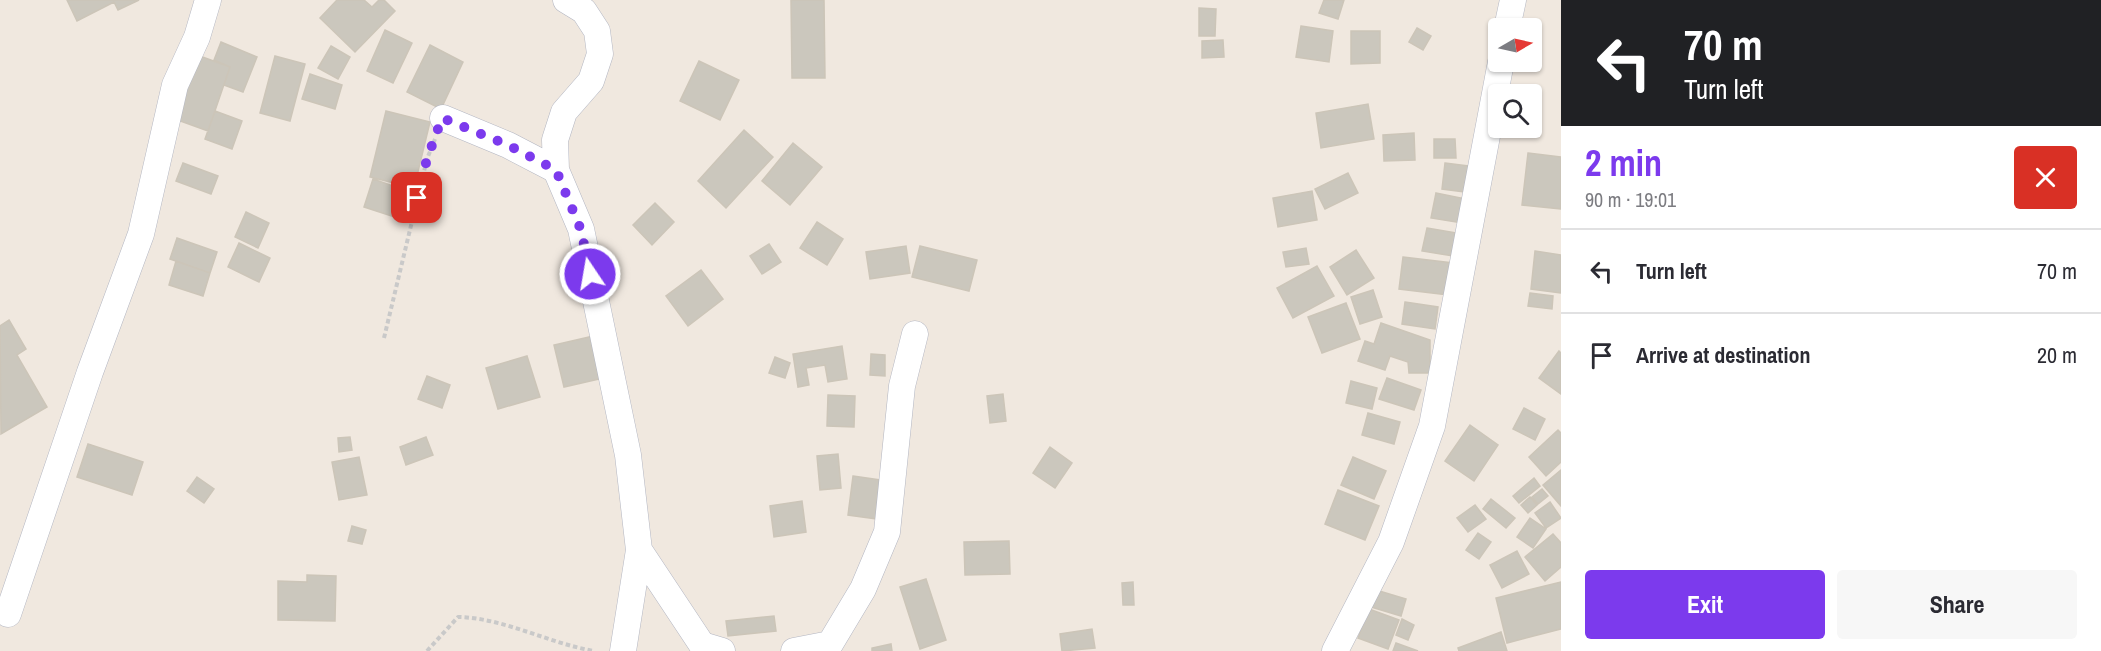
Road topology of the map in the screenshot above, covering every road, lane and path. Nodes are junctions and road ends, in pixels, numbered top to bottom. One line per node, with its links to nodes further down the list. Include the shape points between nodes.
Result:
1 (208, 0): 11 (street, via 197,37 175,85 141,234)
2 (566, 0): 7 (street, via 584,11 597,31 600,54 591,81 564,112 555,140)
3 (1513, 0): 4 (street)
4 (1509, 18)
5 (1499, 72): 17 (street, via 1432,426 1390,542)
6 (442, 118): 7 (street); 9 (path, via 427,159)
7 (556, 170): 10 (street, via 581,230 628,455)
8 (915, 334): 16 (street, via 902,386 886,532 863,589 830,644)
9 (384, 338)
10 (639, 550): 14 (street); 15 (street, via 702,645)
11 (8, 614)
12 (427, 651): 13 (path, via 458,617 478,618)
13 (594, 651)
14 (623, 651)
15 (722, 651)
16 (794, 651)
17 (1335, 651)

